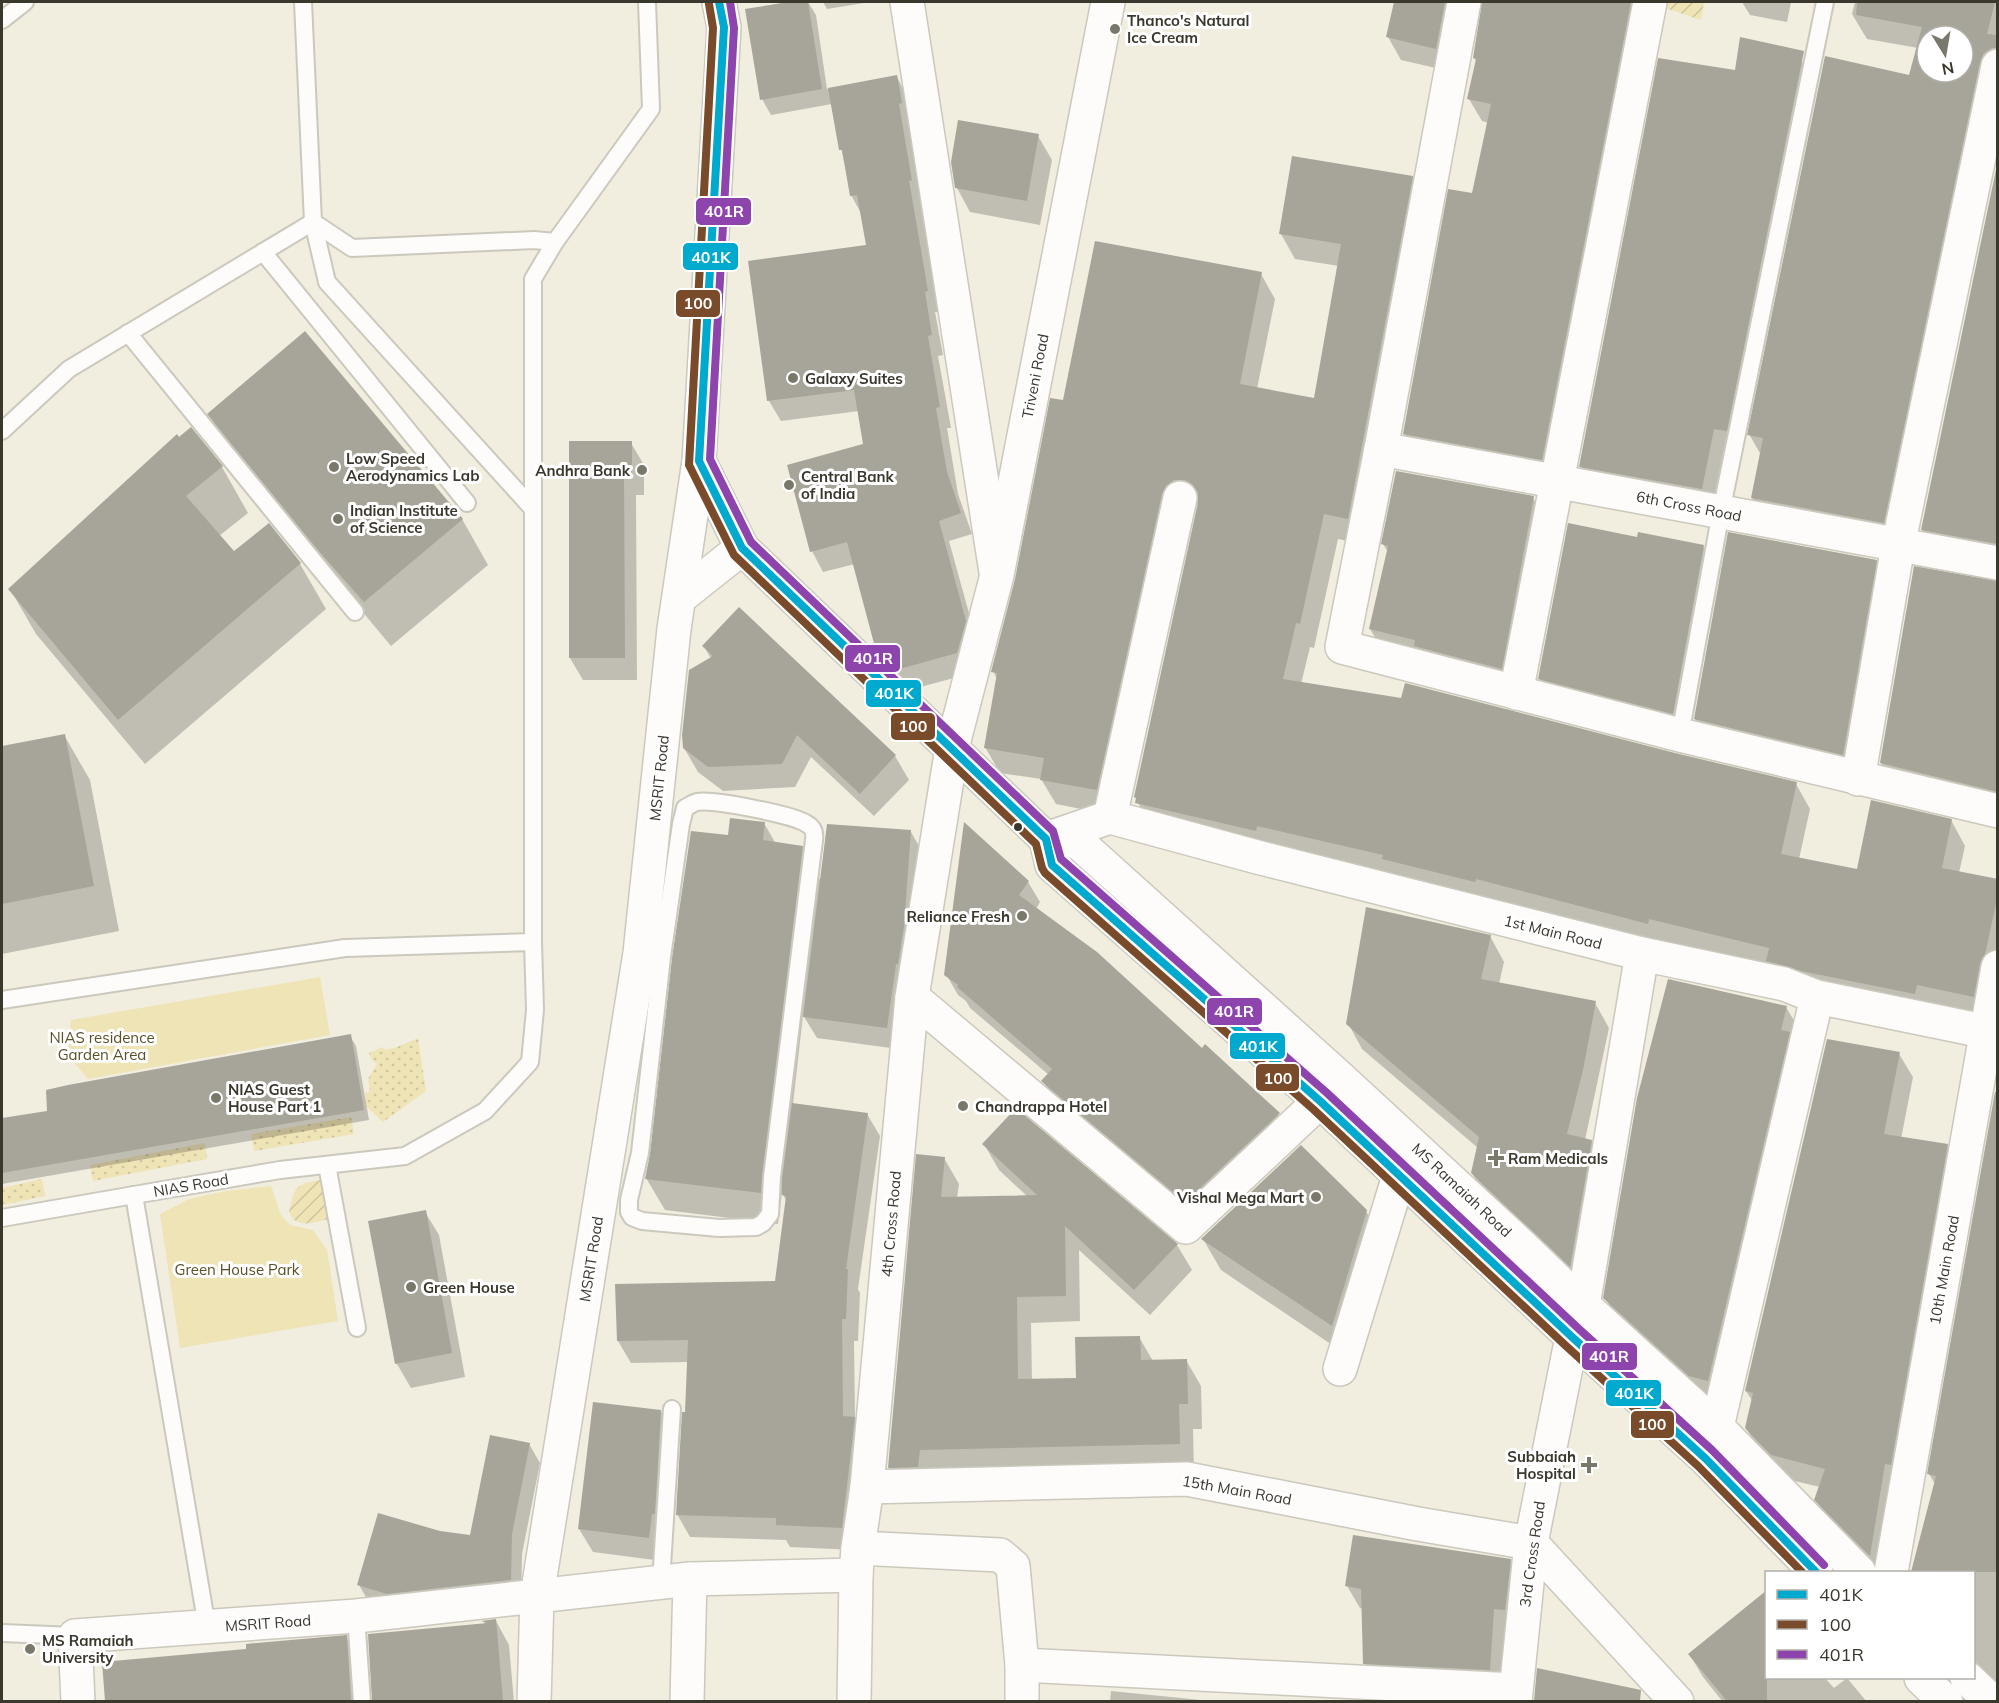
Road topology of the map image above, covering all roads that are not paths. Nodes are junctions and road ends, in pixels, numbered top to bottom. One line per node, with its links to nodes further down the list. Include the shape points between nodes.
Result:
1 (25, 2): 10 (lane)
2 (303, 2): 12 (lane)
3 (647, 2): 13 (lane, NIAS Road, via 651,109)
4 (719, 2): 18 (street, via 724,27)
5 (907, 2): 27 (street)
6 (1108, 2): 27 (street, Triveni Road)
7 (1464, 2): 17 (street)
8 (1650, 2): 19 (street)
9 (1825, 2): 23 (lane)
10 (2, 20)
11 (1998, 66): 24 (street)
12 (313, 222): 13 (lane, via 352,248); 14 (lane); 22 (lane, via 327,282)
13 (555, 242): 22 (lane, NIAS Road, via 532,279)
14 (263, 252): 15 (lane); 21 (lane)
15 (128, 333): 16 (lane, via 69,369); 29 (lane)
16 (2, 431)
17 (1381, 449): 19 (street, 6th Cross Road); 30 (street, via 1342,647)
18 (699, 461): 25 (street); 28 (street, MSRIT Road)
19 (1558, 481): 23 (street, 6th Cross Road); 30 (street)
20 (1180, 498): 35 (street)
21 (467, 503)
22 (533, 509): 37 (lane, NIAS Road)
23 (1721, 512): 24 (street, 6th Cross Road); 31 (lane)
24 (1898, 546): 26 (street, 6th Cross Road); 33 (street)
25 (742, 548): 28 (street); 32 (street)
26 (1998, 563)
27 (997, 575): 32 (street, Triveni Road)
28 (679, 598): 39 (street, MSRIT Road)
29 (355, 612)
30 (1516, 693): 31 (street)
31 (1680, 735): 33 (street)
32 (952, 748): 36 (street); 41 (street, 4th Cross Road)
33 (1858, 779): 34 (street)
34 (1998, 811)
35 (1110, 817): 36 (street); 38 (street, 1st Main Road)
36 (1046, 839): 45 (street, via 1052,865); 50 (street, MS Ramaiah Road, via 1078,842 1349,1086)
37 (533, 942): 43 (lane, via 345,948); 46 (lane, NIAS Road, via 535,1010 530,1062 485,1111 405,1156)
38 (1642, 954): 42 (street, 1st Main Road, via 1784,984); 50 (street)
39 (651, 955): 39 (lane, via 685,808 696,802 714,802 790,817 812,828 815,833 770,1214 756,1227 642,1221 628,1212 640,1153); 63 (street, MSRIT Road)
40 (1998, 967): 44 (street, 10th Main Road)
41 (912, 997): 45 (street, via 1186,1227); 56 (street, 4th Cross Road)
42 (1817, 997): 44 (street, 1st Main Road); 55 (street)
43 (2, 1000)
44 (1992, 1033): 61 (street, 10th Main Road)
45 (1320, 1101): 47 (street)
46 (327, 1165): 48 (lane, NIAS Road, via 251,1174); 51 (lane)
47 (1399, 1176): 52 (street); 53 (street)
48 (134, 1196): 49 (lane); 65 (lane, NIAS Road)
49 (2, 1218)
50 (1583, 1305): 55 (street, MS Ramaiah Road)
51 (357, 1328)
52 (1572, 1337): 57 (street, 3rd Cross Road); 59 (street, via 1705,1458)
53 (1340, 1369)
54 (672, 1409): 62 (lane)
55 (1717, 1427): 60 (street, MS Ramaiah Road)
56 (867, 1487): 57 (street, 15th Main Road, via 1187,1479); 58 (street, 4th Cross Road)
57 (1531, 1543): 71 (street, 3rd Cross Road); 78 (street)
58 (857, 1561): 62 (street); 68 (street, via 1000,1555 1013,1566); 76 (street, 4th Cross Road)
59 (1815, 1571)
60 (1858, 1571)
61 (1891, 1571)
62 (675, 1581): 63 (street); 75 (street)
63 (537, 1596): 64 (street, MSRIT Road); 74 (street)
64 (356, 1616): 65 (street, MSRIT Road); 73 (lane)
65 (207, 1627): 67 (street, MSRIT Road)
66 (2, 1633): 67 (lane)
67 (75, 1636): 72 (street)
68 (1022, 1665): 71 (street); 77 (street)
69 (1924, 1679): 79 (street)
70 (1969, 1679): 80 (street)
71 (1515, 1696)
72 (78, 1701)
73 (362, 1701)
74 (534, 1701)
75 (687, 1701)
76 (854, 1701)
77 (1022, 1701)
78 (1677, 1701)
79 (1947, 1701)
80 (1992, 1701)

